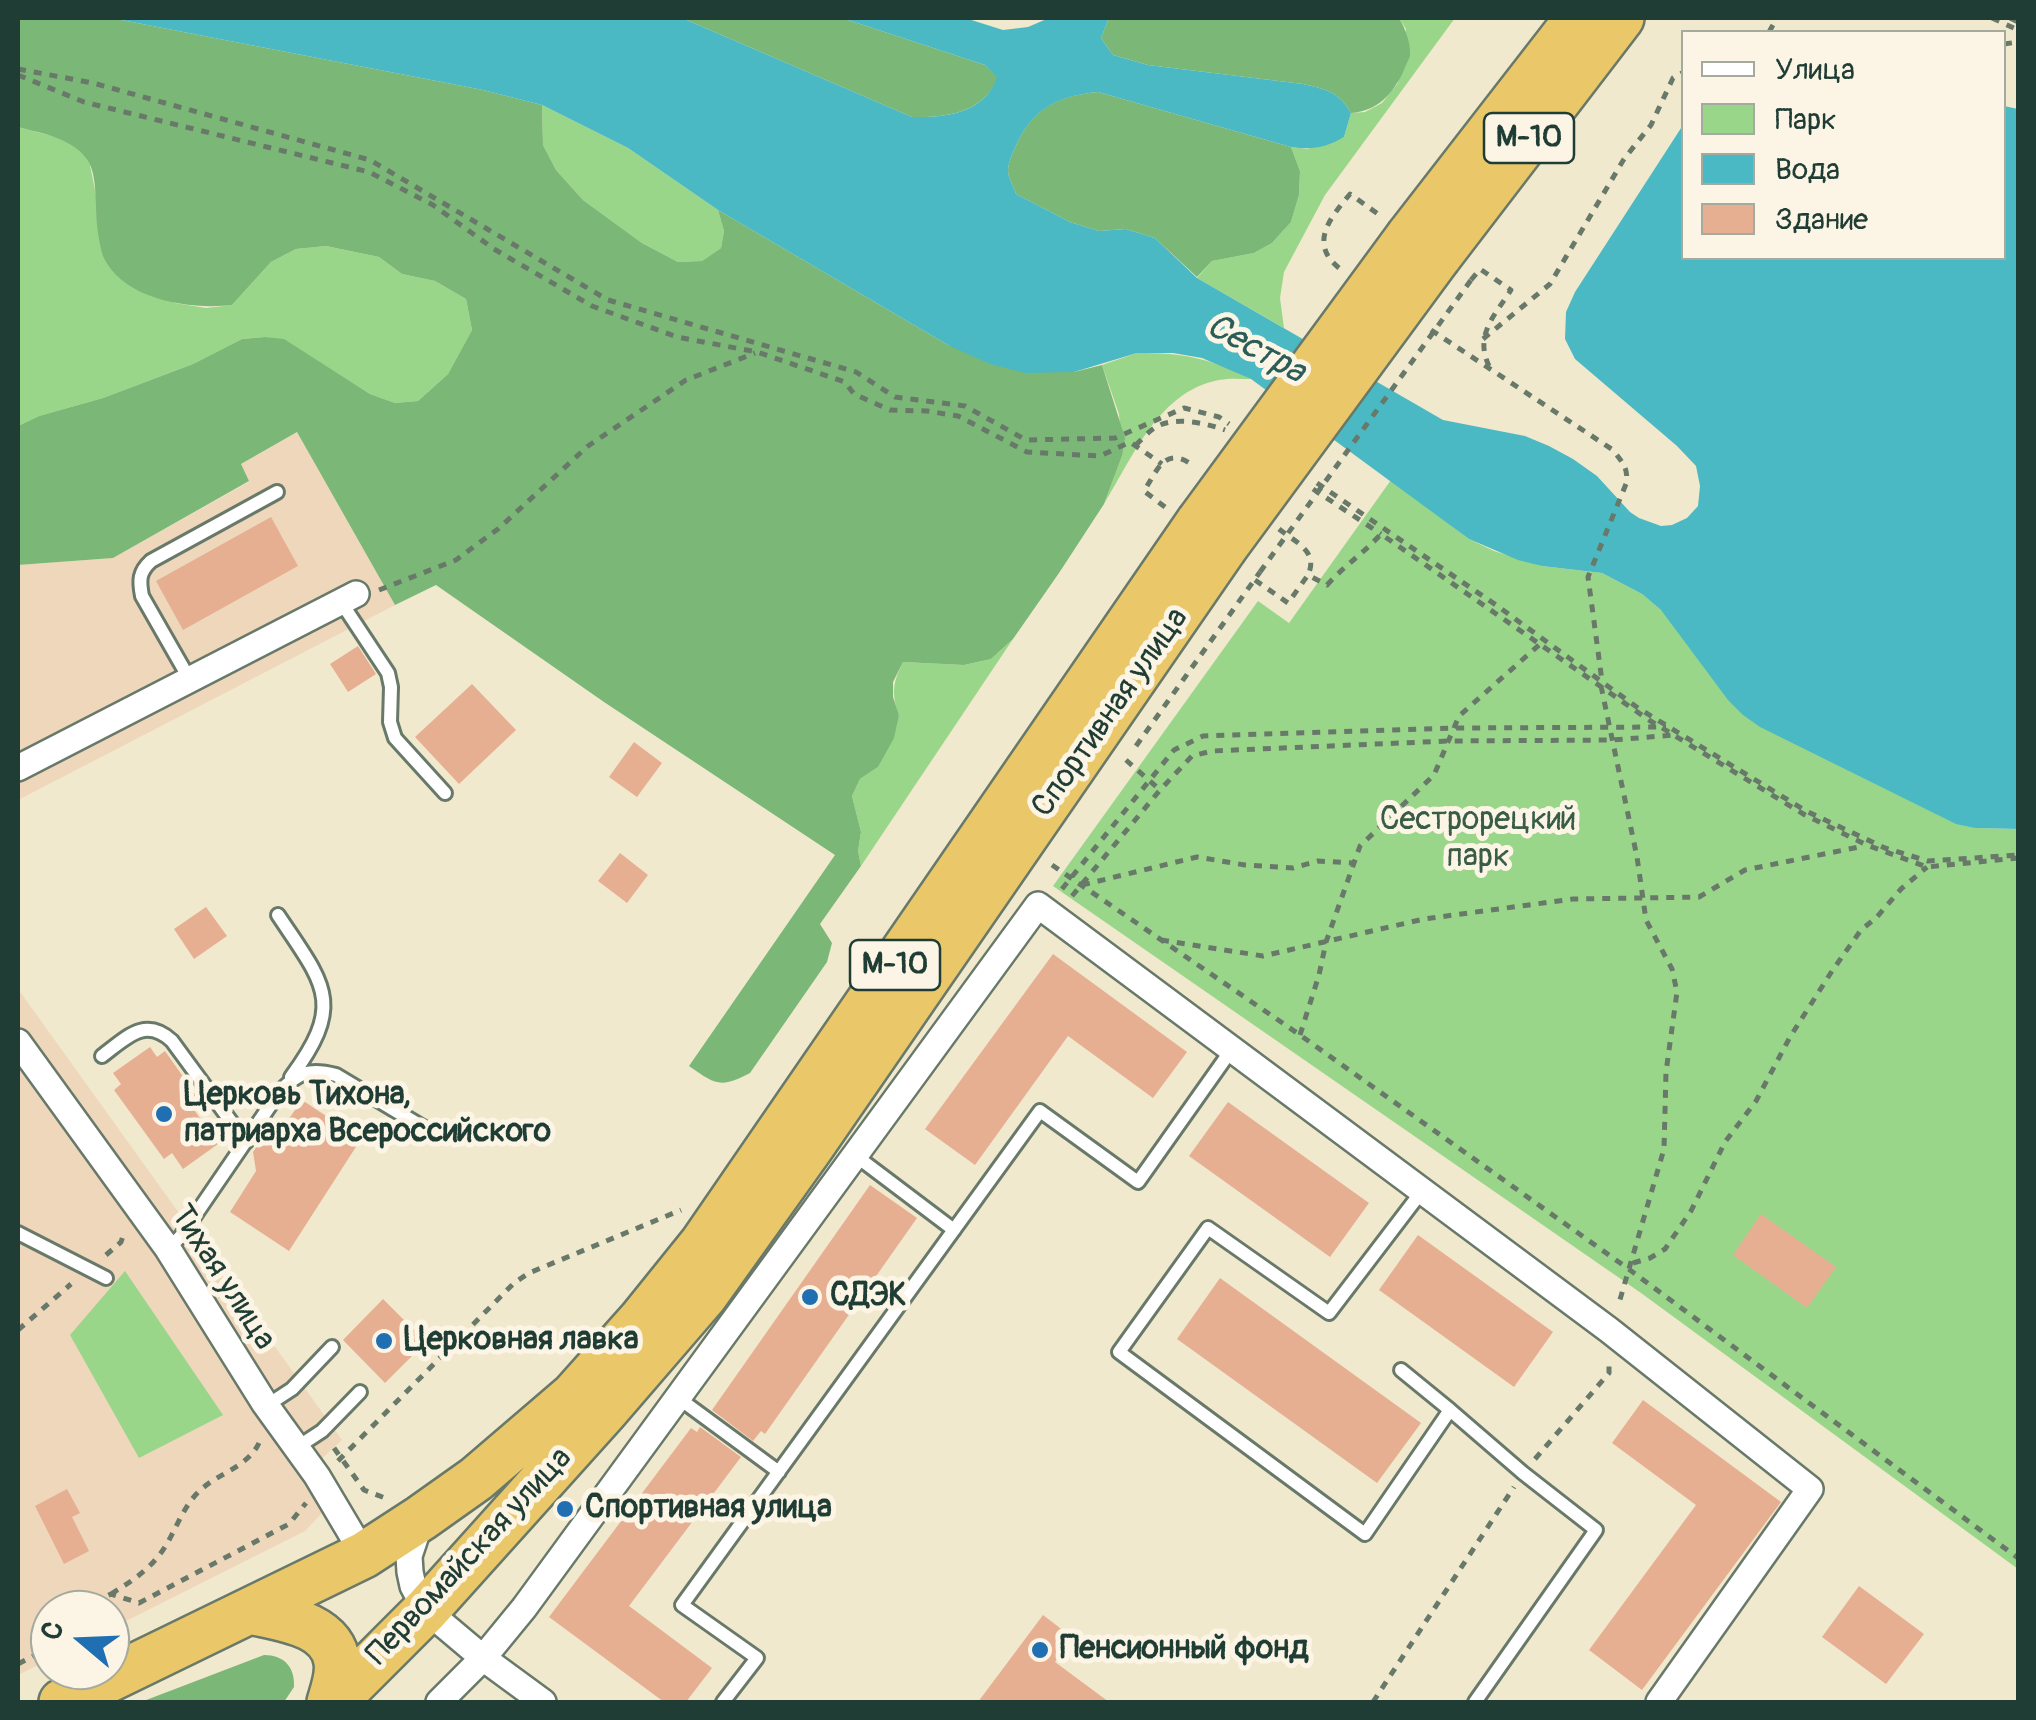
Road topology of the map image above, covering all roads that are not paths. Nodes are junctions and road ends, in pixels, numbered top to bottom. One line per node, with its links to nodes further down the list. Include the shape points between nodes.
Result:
1 (1578, 18): 3 (highway, Спортивная улица / М-10)
2 (1621, 18): 3 (highway, Спортивная улица / М-10)
3 (1424, 247): 26 (highway, Спортивная улица / М-10, bridge, via 1213,536 810,1148 705,1294)
4 (277, 492): 6 (lane, via 142,570 142,596)
5 (348, 598): 6 (street); 8 (lane, via 388,673 394,738)
6 (190, 680): 7 (street)
7 (18, 768)
8 (445, 793)
9 (278, 915): 13 (lane, via 324,996 320,1031)
10 (18, 1042): 20 (street, Тихая улица)
11 (1232, 1049): 16 (street, via 1038,904); 17 (street); 18 (lane, via 1138,1182 1040,1111)
12 (102, 1056): 15 (lane, via 132,1033 161,1031)
13 (280, 1092): 14 (lane, via 293,1078 321,1071); 15 (lane)
14 (431, 1132)
15 (246, 1142): 20 (lane)
16 (856, 1156): 18 (lane); 25 (street)
17 (1422, 1191): 28 (lane, via 1329,1313 1208,1228 1119,1352 1365,1534); 42 (street, via 1810,1489)
18 (954, 1230): 30 (lane)
19 (18, 1233): 21 (lane)
20 (168, 1250): 27 (street, Тихая улица)
21 (106, 1278)
22 (332, 1347): 27 (lane, via 292,1390)
23 (1401, 1370): 28 (lane)
24 (360, 1392): 29 (lane)
25 (677, 1397): 30 (lane); 35 (street)
26 (590, 1403): 31 (highway, Первомайская улица / М-10); 33 (highway, Первомайская улица / М-10)
27 (266, 1406): 29 (street, Тихая улица)
28 (1450, 1410): 41 (lane, via 1596,1530)
29 (296, 1448): 32 (street, Тихая улица)
30 (779, 1472): 40 (lane, via 682,1605 757,1658)
31 (422, 1518): 32 (highway, Первомайская улица / М-10); 33 (street, via 410,1572)
32 (364, 1555): 34 (highway, Первомайская улица / М-10)
33 (426, 1610): 35 (street); 37 (highway, Первомайская улица / М-10)
34 (250, 1611): 36 (highway, Первомайская улица / М-10); 37 (highway, via 323,1636 337,1664)
35 (483, 1658): 38 (street); 39 (street)
36 (62, 1702)
37 (332, 1702)
38 (439, 1702)
39 (543, 1702)
40 (723, 1702)
41 (1475, 1702)
42 (1659, 1702)

